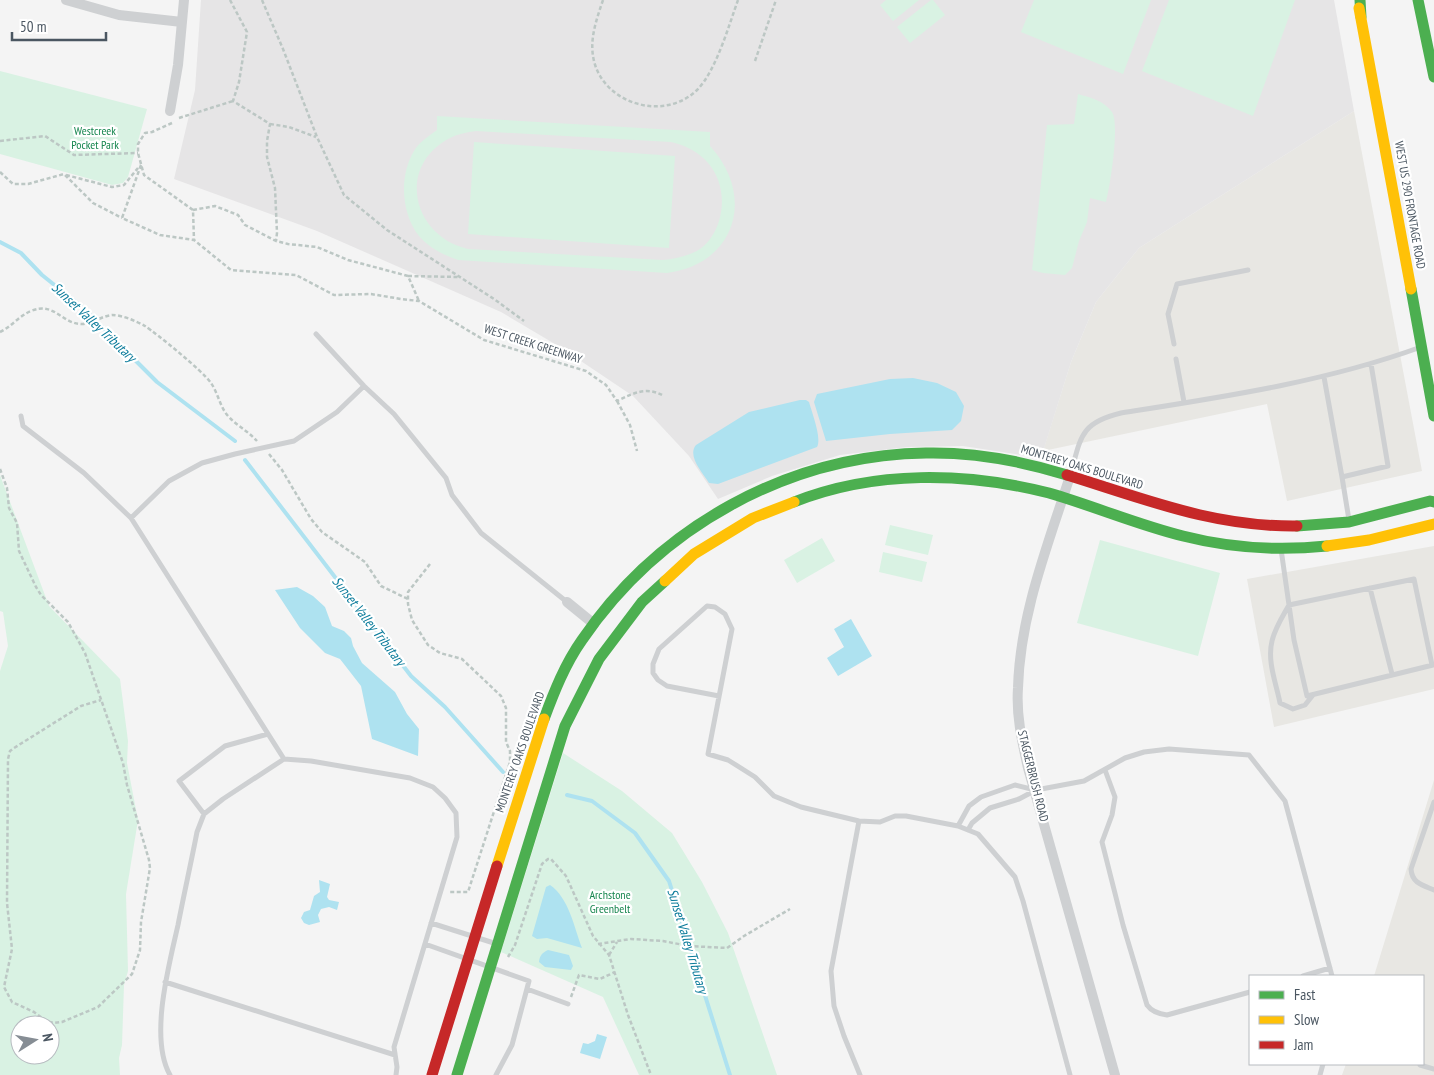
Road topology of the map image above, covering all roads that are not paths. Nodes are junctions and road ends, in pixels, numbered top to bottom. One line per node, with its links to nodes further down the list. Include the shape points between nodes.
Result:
1 (66, 0): 5 (street, via 119,15)
2 (184, 0): 5 (street)
3 (1359, 0): 11 (main road, WEST US 290 FRONTAGE ROAD)
4 (1418, 0): 6 (main road)
5 (182, 22): 7 (street)
6 (1434, 76)
7 (170, 111)
8 (1248, 270): 10 (lane, via 1177,284 1168,314)
9 (316, 334): 15 (lane)
10 (1174, 344)
11 (1422, 347): 13 (lane); 16 (main road, WEST US 290 FRONTAGE ROAD)
12 (1176, 359): 17 (lane)
13 (1371, 364): 14 (lane); 21 (lane, via 1388,466)
14 (1324, 377): 17 (lane); 21 (lane)
15 (364, 386): 24 (lane, via 337,412 294,441 202,463 169,481); 29 (lane, via 394,414 446,478 452,495 481,533)
16 (1432, 400): 19 (main road, WEST US 290 FRONTAGE ROAD)
17 (1184, 402): 20 (lane, via 1121,412 1093,422 1082,437)
18 (22, 416): 24 (lane, via 23,426 84,474)
19 (1434, 416)
20 (1070, 476): 22 (street, STAGGERBRUSH ROAD); 25 (main road, MONTEREY OAKS BOULEVARD, via 1166,508 1214,519 1284,526); 31 (main road, MONTEREY OAKS BOULEVARD, via 1011,460 951,453 879,456 804,472 737,500 686,531 630,580)
21 (1342, 477): 25 (lane)
22 (1064, 496): 27 (main road, via 1195,540); 39 (street, STAGGERBRUSH ROAD, via 1030,603 1021,647 1019,718 1028,768); 49 (main road, via 985,479 946,476 850,484 774,508 744,522 684,562 662,581 619,629 574,703)
23 (1434, 502): 25 (main road, MONTEREY OAKS BOULEVARD)
24 (131, 518): 36 (lane)
25 (1350, 522)
26 (1434, 524): 27 (main road, via 1359,543)
27 (1281, 549): 30 (lane)
28 (1370, 588): 30 (lane); 32 (lane, via 1414,579); 33 (lane)
29 (567, 602): 31 (street)
30 (1289, 605): 34 (lane, via 1308,696); 34 (lane, via 1274,635 1271,652 1280,703 1293,709 1305,705)
31 (594, 624): 47 (main road, MONTEREY OAKS BOULEVARD, via 562,676 545,713)
32 (1433, 665): 33 (lane)
33 (1392, 674): 34 (lane)
34 (1313, 694)
35 (719, 696): 35 (lane, via 732,629 725,614 707,606 659,649 653,673 667,686); 42 (lane, via 708,754 728,760 755,777 774,796 801,807)
36 (268, 734): 37 (lane); 41 (lane, via 224,746 179,781)
37 (284, 759): 41 (lane); 46 (lane, via 410,778 433,787 446,798 456,813 457,837)
38 (1105, 770): 39 (lane, via 1084,781); 52 (lane, via 1125,758 1157,750 1248,755 1285,801); 57 (lane, via 1115,797 1102,842 1147,1005 1151,1010 1168,1015)
39 (1036, 790): 43 (lane, via 1015,785 981,797 969,806); 44 (lane, via 990,808); 69 (street, STAGGERBRUSH ROAD)
40 (1434, 802): 45 (lane, via 1411,869 1415,882)
41 (204, 814): 55 (lane, via 197,832)
42 (858, 821): 43 (lane, via 880,822 906,816); 67 (lane, via 830,972 834,1006)
43 (958, 826): 44 (lane)
44 (968, 830): 68 (lane, via 978,834 1015,878)
45 (1434, 890)
46 (432, 923): 47 (lane); 48 (lane)
47 (475, 937): 49 (lane); 50 (main road, MONTEREY OAKS BOULEVARD)
48 (425, 944): 50 (lane); 59 (lane, via 394,1047)
49 (497, 944): 51 (main road)
50 (468, 960): 51 (lane); 64 (main road, MONTEREY OAKS BOULEVARD)
51 (490, 968): 56 (lane, via 529,981); 65 (main road)
52 (1330, 968): 53 (lane); 54 (lane)
53 (1306, 975)
54 (1332, 975)
55 (166, 982): 59 (lane); 62 (lane, via 162,998 161,1044 164,1065)
56 (527, 989): 58 (lane); 66 (lane, via 512,1045)
57 (1249, 992)
58 (568, 1004)
59 (395, 1055): 63 (lane)
60 (1420, 1065): 61 (lane)
61 (1434, 1069)
62 (170, 1075)
63 (396, 1075)
64 (432, 1075)
65 (457, 1075)
66 (496, 1075)
67 (860, 1075)
68 (1070, 1075)
69 (1115, 1075)

